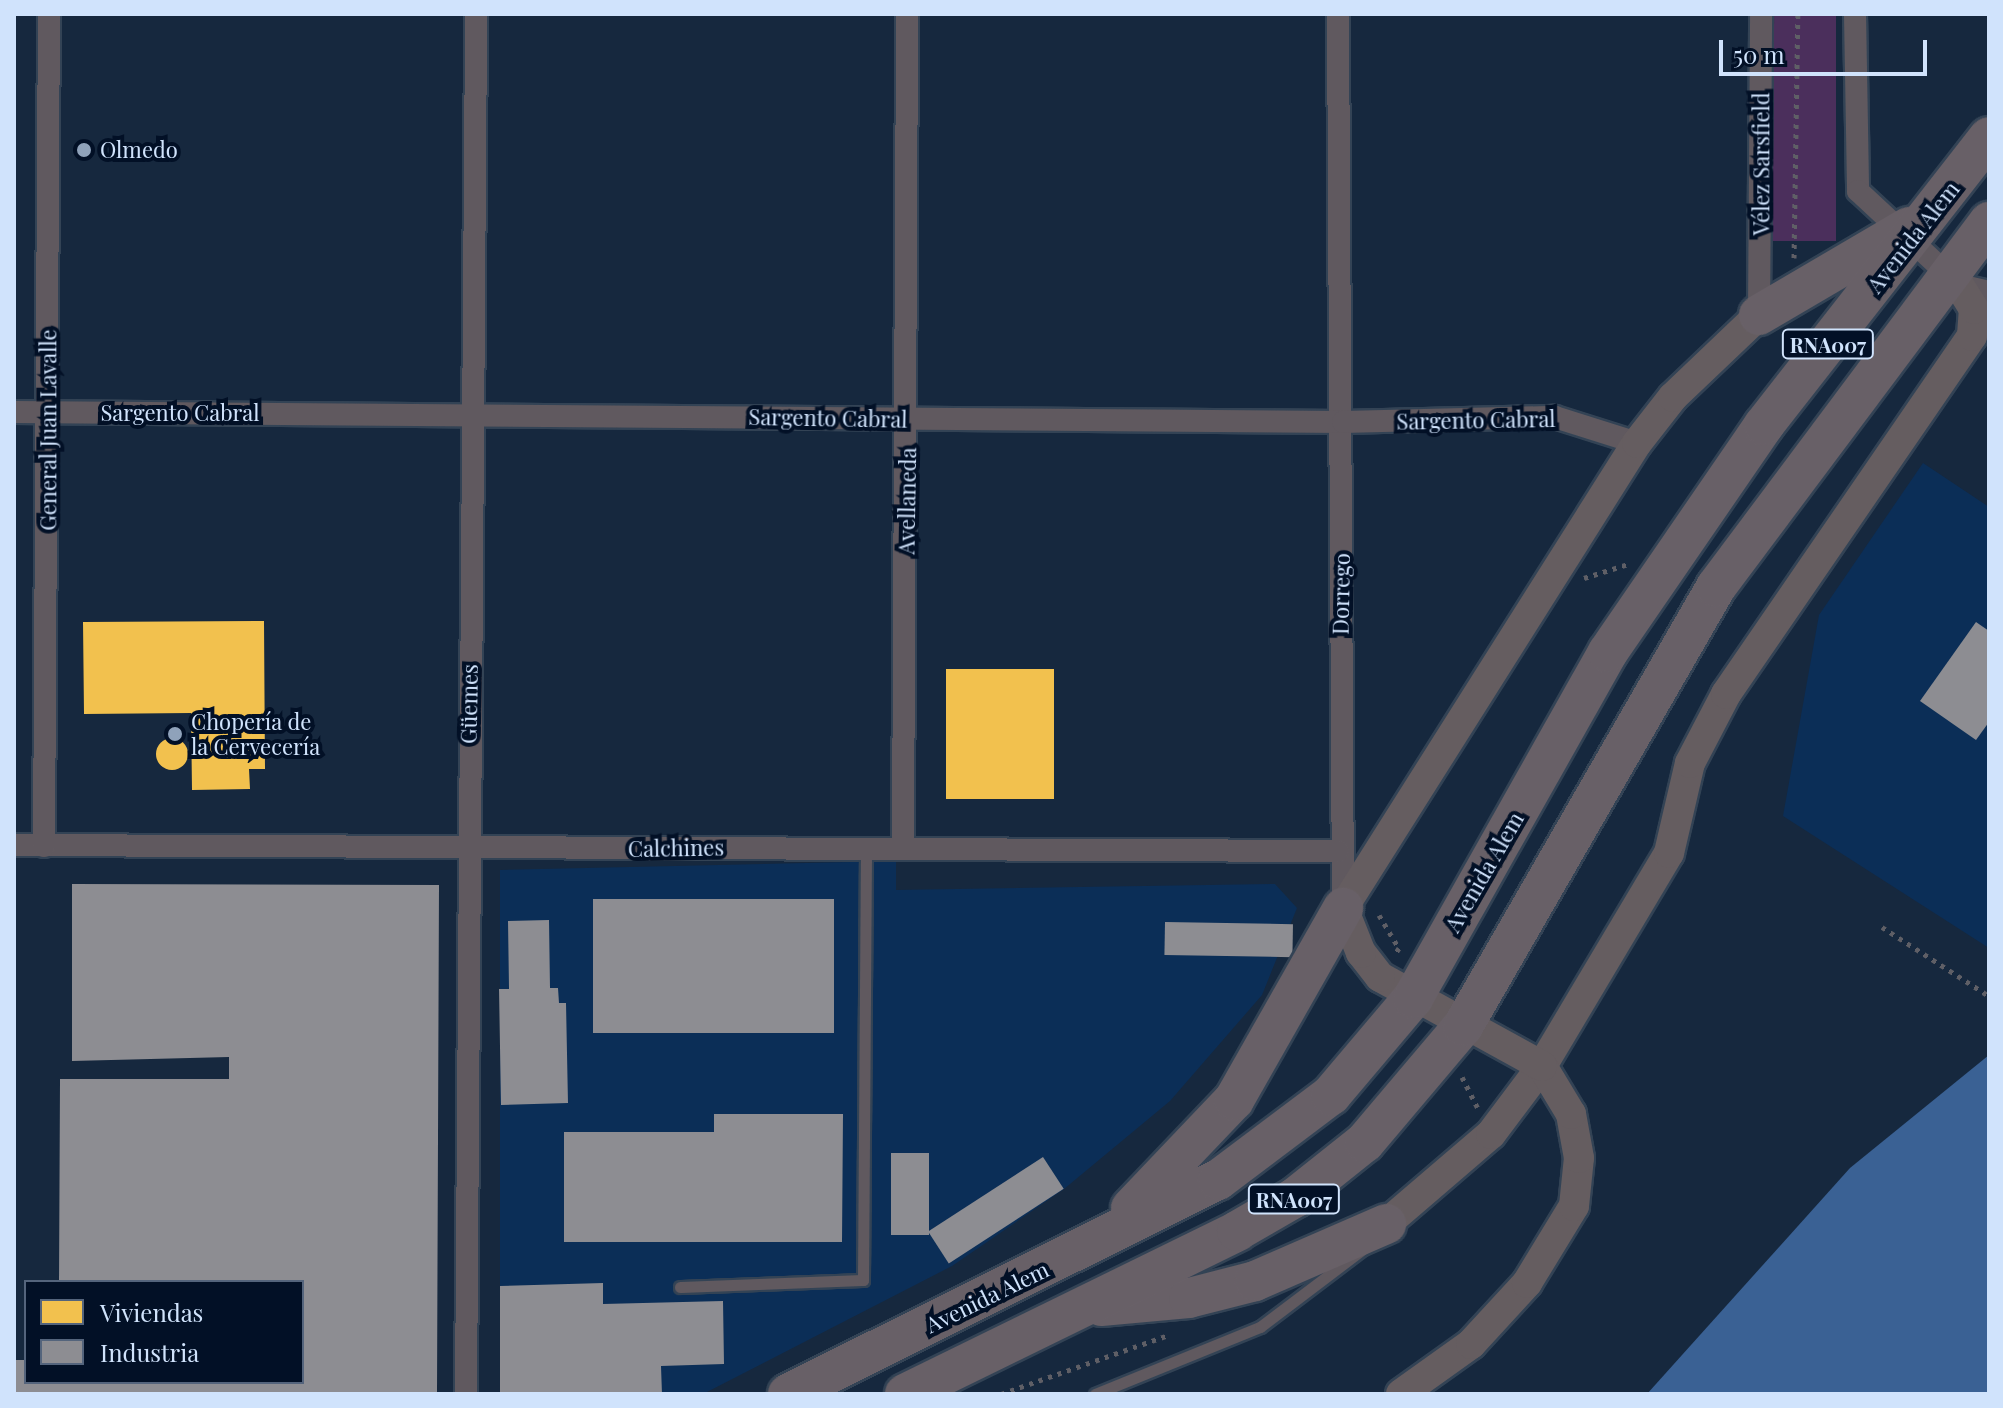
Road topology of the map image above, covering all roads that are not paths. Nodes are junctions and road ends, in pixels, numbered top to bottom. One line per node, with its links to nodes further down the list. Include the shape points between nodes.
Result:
1 (49, 14): 14 (street, General Juan Lavalle)
2 (476, 14): 15 (street, Güemes)
3 (907, 14): 16 (street, Avellaneda)
4 (1338, 14): 17 (street, Dorrego)
5 (1761, 14): 12 (street, Vélez Sarsfield)
6 (1855, 14): 9 (street, via 1858,191)
7 (1989, 137): 9 (highway, Avenida Alem / RNA007)
8 (1989, 222): 10 (highway, RNA007)
9 (1910, 232): 10 (street); 12 (highway); 26 (highway, Avenida Alem / RNA007, via 1764,425 1608,652)
10 (1953, 280): 11 (street); 27 (highway, RNA007, via 1709,598); 28 (street, via 1974,309 1972,336 1726,694 1690,763 1669,853)
11 (1989, 292)
12 (1759, 315): 18 (street, via 1673,397)
13 (14, 412): 14 (street, Sargento Cabral)
14 (49, 412): 15 (street, Sargento Cabral); 22 (street, General Juan Lavalle)
15 (472, 415): 16 (street, Sargento Cabral); 23 (street, Güemes)
16 (909, 419): 17 (street, Sargento Cabral); 20 (street, Avellaneda)
17 (1343, 422): 18 (street, Sargento Cabral, via 1555,417); 24 (street, Dorrego)
18 (1637, 443): 25 (street)
19 (866, 844): 20 (street, Calchines); 23 (street, Calchines); 31 (lane, via 863,1280)
20 (903, 844): 24 (street, Calchines)
21 (14, 845): 22 (street, Calchines)
22 (44, 846): 23 (street, Calchines)
23 (468, 851): 33 (street, Güemes)
24 (1338, 851): 25 (street, Dorrego)
25 (1343, 908): 26 (street, Dorrego, via 1371,968); 30 (highway, via 1234,1100 1141,1201)
26 (1413, 998): 27 (street, Dorrego); 30 (highway, Avenida Alem / RNA007, via 1331,1095 1258,1155)
27 (1463, 1026): 28 (street, Dorrego); 32 (highway, RNA007, via 1365,1142 1296,1197)
28 (1542, 1066): 29 (street, via 1490,1134); 37 (street, via 1568,1105 1579,1158 1565,1226 1500,1316)
29 (1386, 1224): 32 (highway, via 1255,1281 1189,1298); 36 (lane, via 1351,1262 1260,1327)
30 (1061, 1261): 34 (highway, Avenida Alem / RNA007)
31 (680, 1287)
32 (1077, 1308): 35 (highway, RNA007)
33 (466, 1394)
34 (788, 1394)
35 (905, 1394)
36 (1095, 1394)
37 (1401, 1394)

